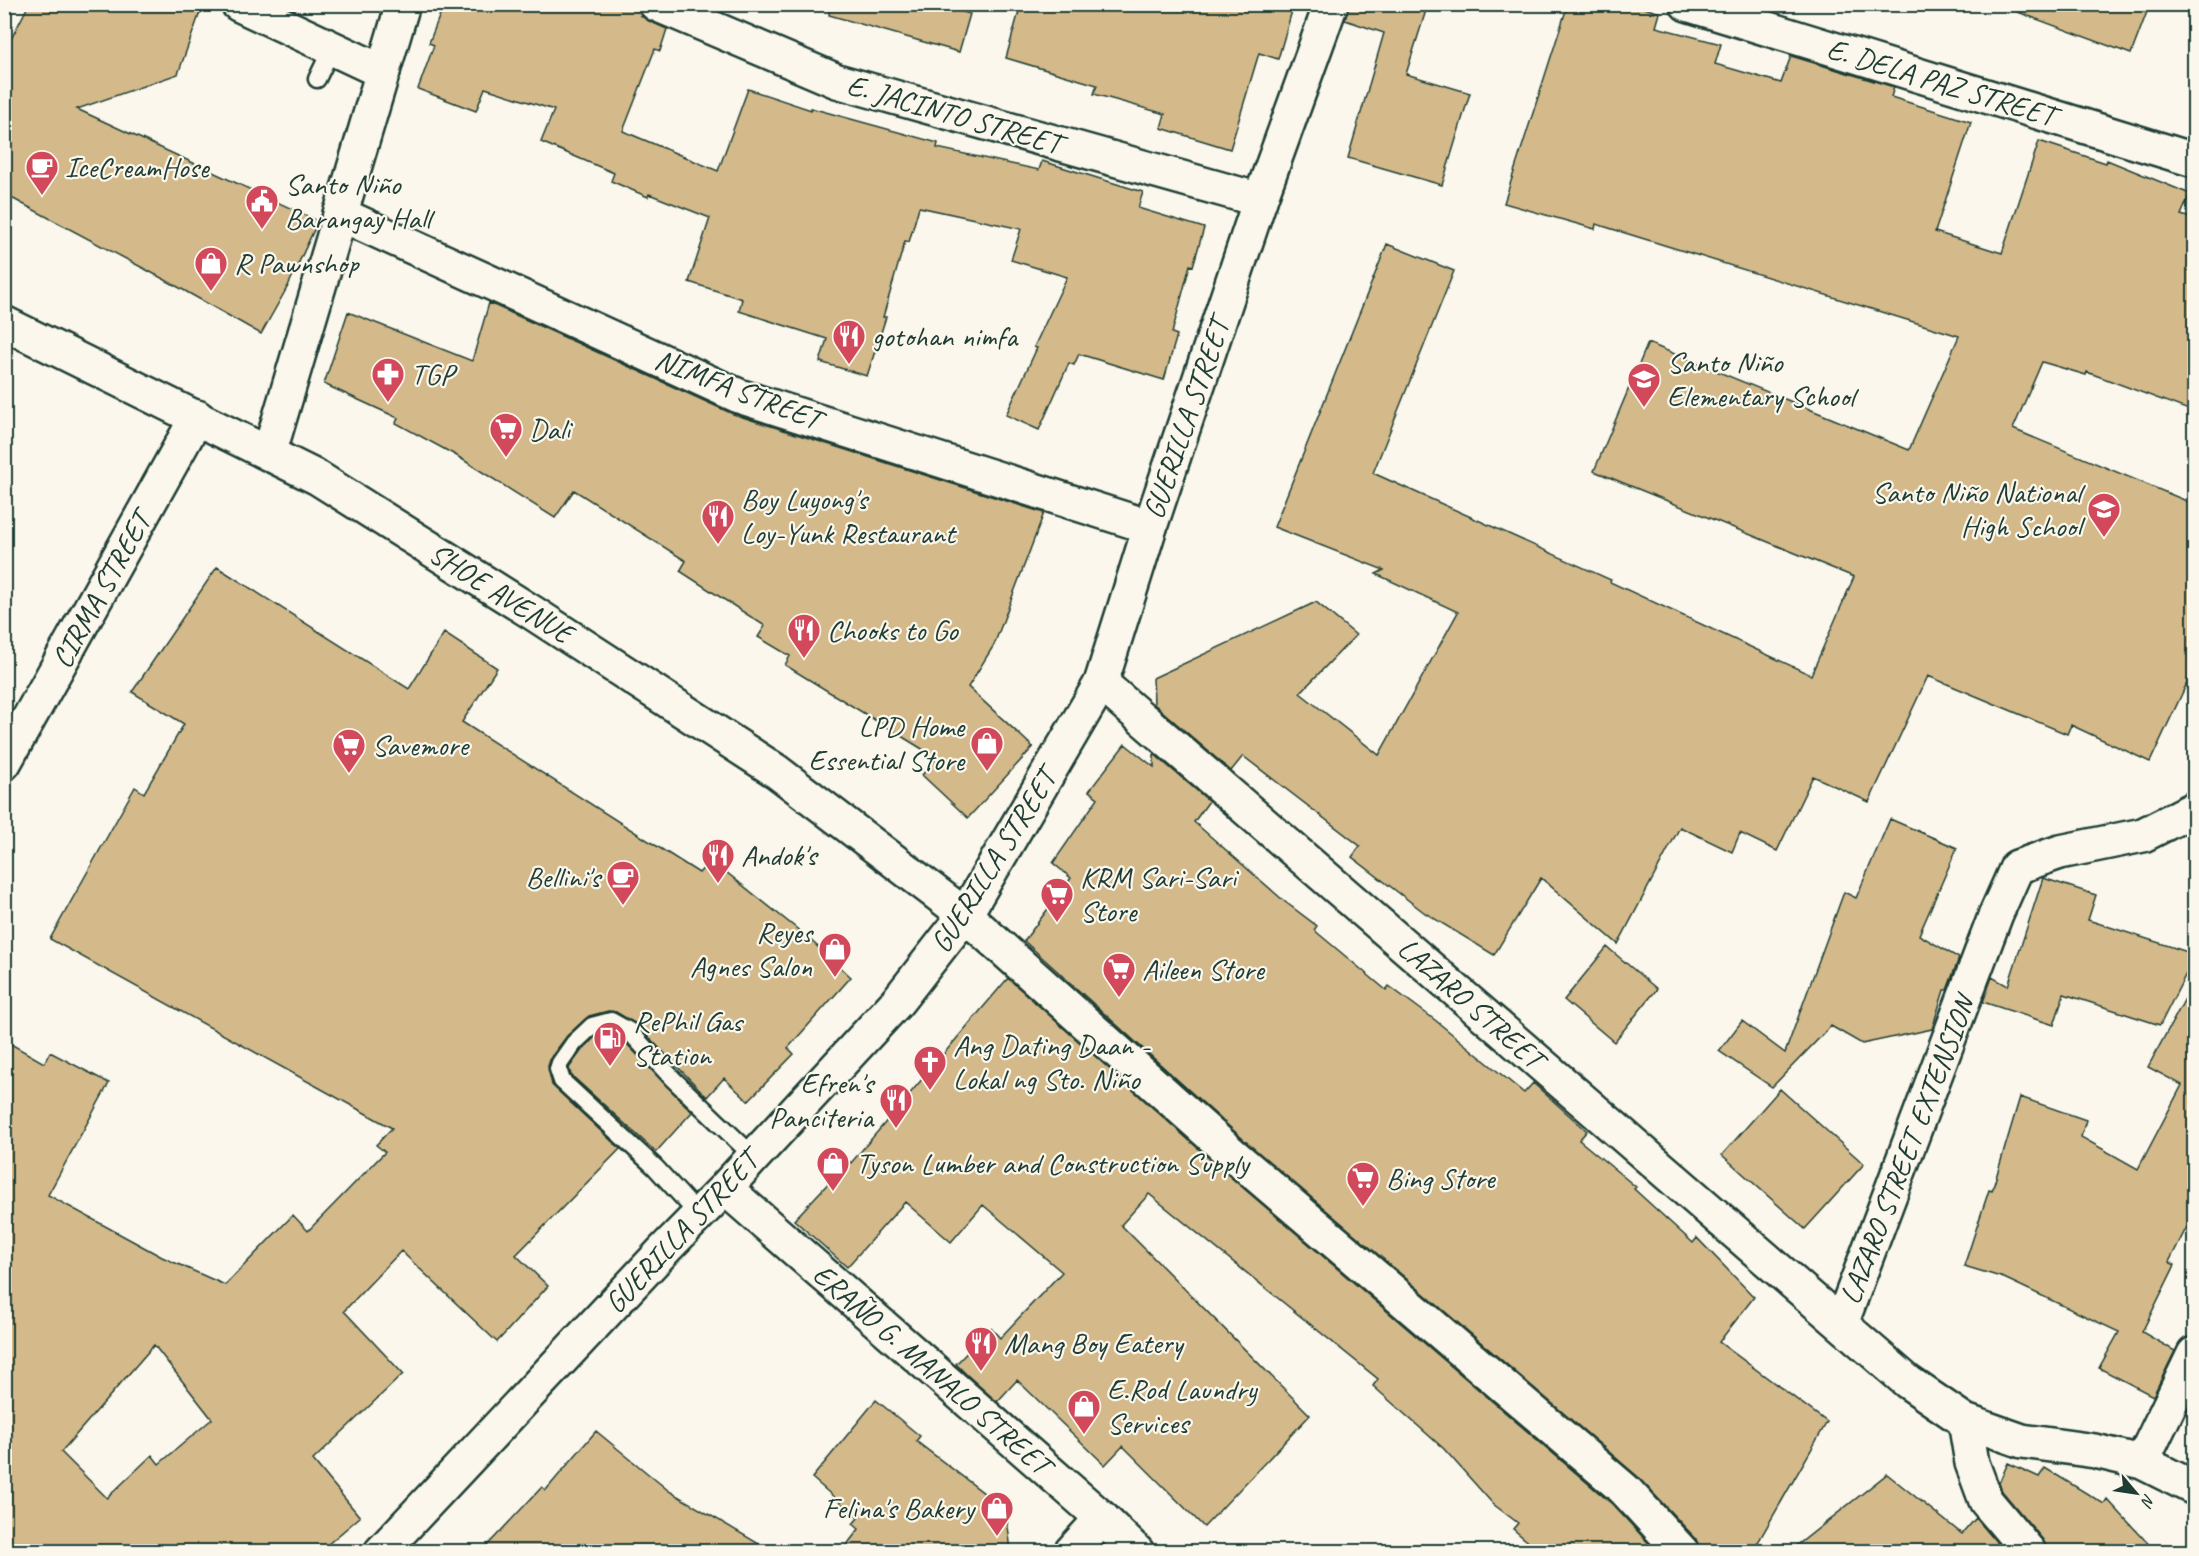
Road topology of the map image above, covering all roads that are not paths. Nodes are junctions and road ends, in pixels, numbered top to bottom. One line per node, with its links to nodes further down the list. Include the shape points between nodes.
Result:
1 (238, 4): 6 (street)
2 (403, 4): 7 (street)
3 (656, 4): 10 (street, E. JACINTO STREET, via 837,81)
4 (1331, 4): 10 (street, GUERILLA STREET)
5 (1687, 4): 9 (street, E. DELA PAZ STREET)
6 (332, 48): 7 (street); 8 (lane)
7 (383, 72): 11 (street)
8 (317, 79)
9 (2194, 160)
10 (1260, 200): 15 (street, GUERILLA STREET)
11 (340, 214): 14 (street); 15 (street, NIMFA STREET, via 739,396)
12 (4, 323): 13 (street, SHOE AVENUE)
13 (197, 417): 14 (street, SHOE AVENUE); 17 (street, CIRMA STREET)
14 (269, 454): 19 (street, SHOE AVENUE, via 318,478 776,771)
15 (1150, 527): 16 (street, GUERILLA STREET)
16 (1101, 683): 19 (street, GUERILLA STREET); 23 (street, LAZARO STREET)
17 (4, 763)
18 (2194, 809): 23 (street, LAZARO STREET EXTENSION, via 2143,835 2060,852 2017,867)
19 (966, 915): 20 (street, GUERILLA STREET, via 897,1002); 32 (street, SHOE AVENUE, via 1232,1154 1625,1490)
20 (753, 1156): 21 (street, GUERILLA STREET); 22 (lane, via 672,1079 629,1031 611,1022 591,1026 574,1043 558,1069 562,1082 655,1167)
21 (725, 1188): 22 (street, GUERILLA STREET); 28 (street, ERAÑO G. MANALO STREET)
22 (698, 1214): 29 (street, GUERILLA STREET)
23 (1841, 1324): 25 (street, LAZARO STREET EXTENSION, via 1908,1382)
24 (2194, 1354): 26 (street)
25 (1965, 1421): 26 (street, LAZARO STREET EXTENSION, via 2022,1441); 33 (street, via 1971,1463 1986,1502)
26 (2142, 1462): 27 (street, LAZARO STREET EXTENSION)
27 (2194, 1488)
28 (1102, 1518): 30 (street); 31 (street, ERAÑO G. MANALO STREET)
29 (381, 1551)
30 (1071, 1551)
31 (1137, 1551)
32 (1682, 1551)
33 (2029, 1551)

